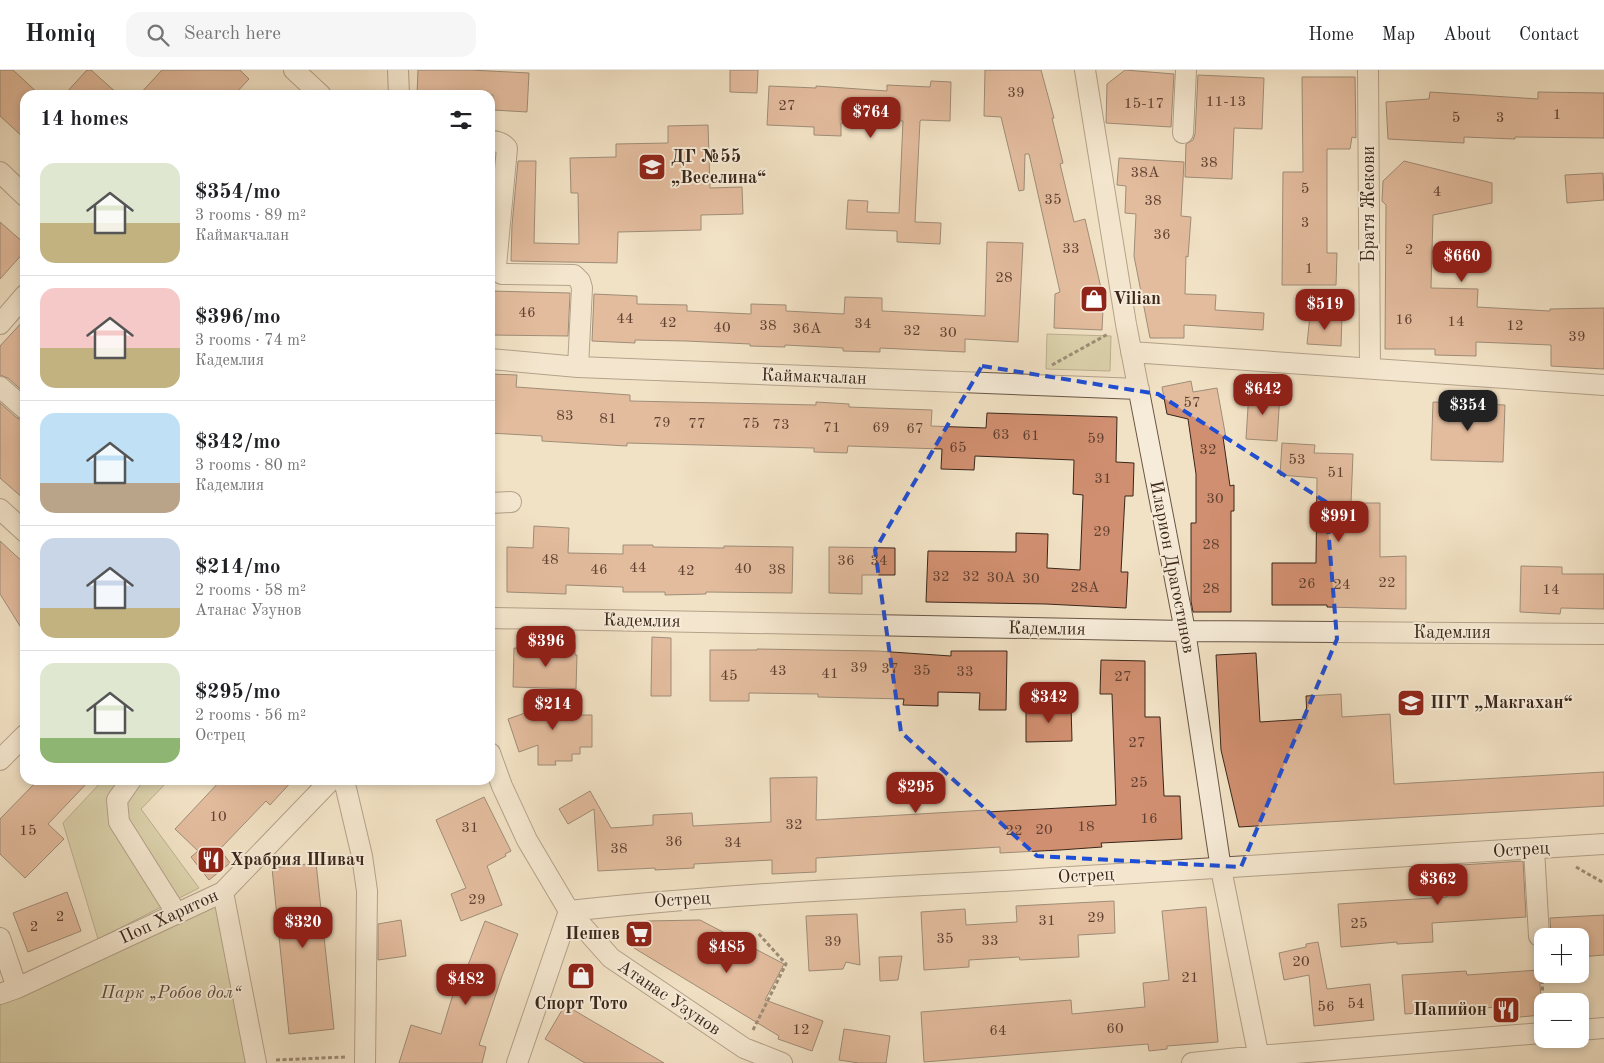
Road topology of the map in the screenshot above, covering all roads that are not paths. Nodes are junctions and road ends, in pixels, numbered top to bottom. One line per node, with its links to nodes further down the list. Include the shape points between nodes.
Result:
1 (294, 70): 6 (street)
2 (398, 70): 7 (street)
3 (1085, 70): 14 (street, Иларион Драгостинов)
4 (1186, 70): 8 (street)
5 (1368, 70): 17 (street, Братя Жекови)
6 (316, 90)
7 (399, 90)
8 (1183, 133)
9 (495, 142): 16 (street, via 506,148 497,271 502,274 574,275 580,281)
10 (0, 172): 11 (street)
11 (20, 191)
12 (20, 301): 13 (street)
13 (0, 324)
14 (1131, 352): 17 (street); 20 (street, Иларион Драгостинов)
15 (495, 359): 16 (street, Каймакчалан)
16 (578, 367): 20 (street, Каймакчалан)
17 (1370, 368): 18 (street)
18 (1604, 385)
19 (0, 387): 21 (street)
20 (1139, 389): 27 (street, Иларион Драгостинов)
21 (20, 405)
22 (511, 502): 23 (street)
23 (495, 503)
24 (0, 508): 25 (street)
25 (20, 527)
26 (495, 618): 27 (street, Кадемлия)
27 (1185, 631): 28 (street, Кадемлия); 37 (street, Иларион Драгостинов)
28 (1604, 634)
29 (20, 739): 30 (street)
30 (0, 760)
31 (495, 767): 39 (street, Атанас Узунов, via 527,840)
32 (128, 785): 40 (street, via 117,800 119,822)
33 (326, 785): 38 (street, Поп Харитон)
34 (345, 785): 48 (street, via 367,891)
35 (1604, 844): 36 (street, Острец)
36 (1534, 849): 37 (street, Острец); 41 (street)
37 (1221, 869): 39 (street, Острец, via 767,894); 47 (street, Иларион Драгостинов)
38 (223, 892): 40 (street, Поп Харитон); 49 (street)
39 (569, 911): 50 (street); 51 (street, Атанас Узунов, via 612,958 744,1048)
40 (177, 914): 43 (street, Поп Харитон)
41 (1539, 928)
42 (0, 938): 43 (street)
43 (8, 991)
44 (1604, 1028): 45 (street)
45 (1589, 1029)
46 (1534, 1034): 47 (street)
47 (1259, 1059): 52 (street)
48 (365, 1060)
49 (256, 1062)
50 (517, 1063)
51 (782, 1063)
52 (1192, 1063)

